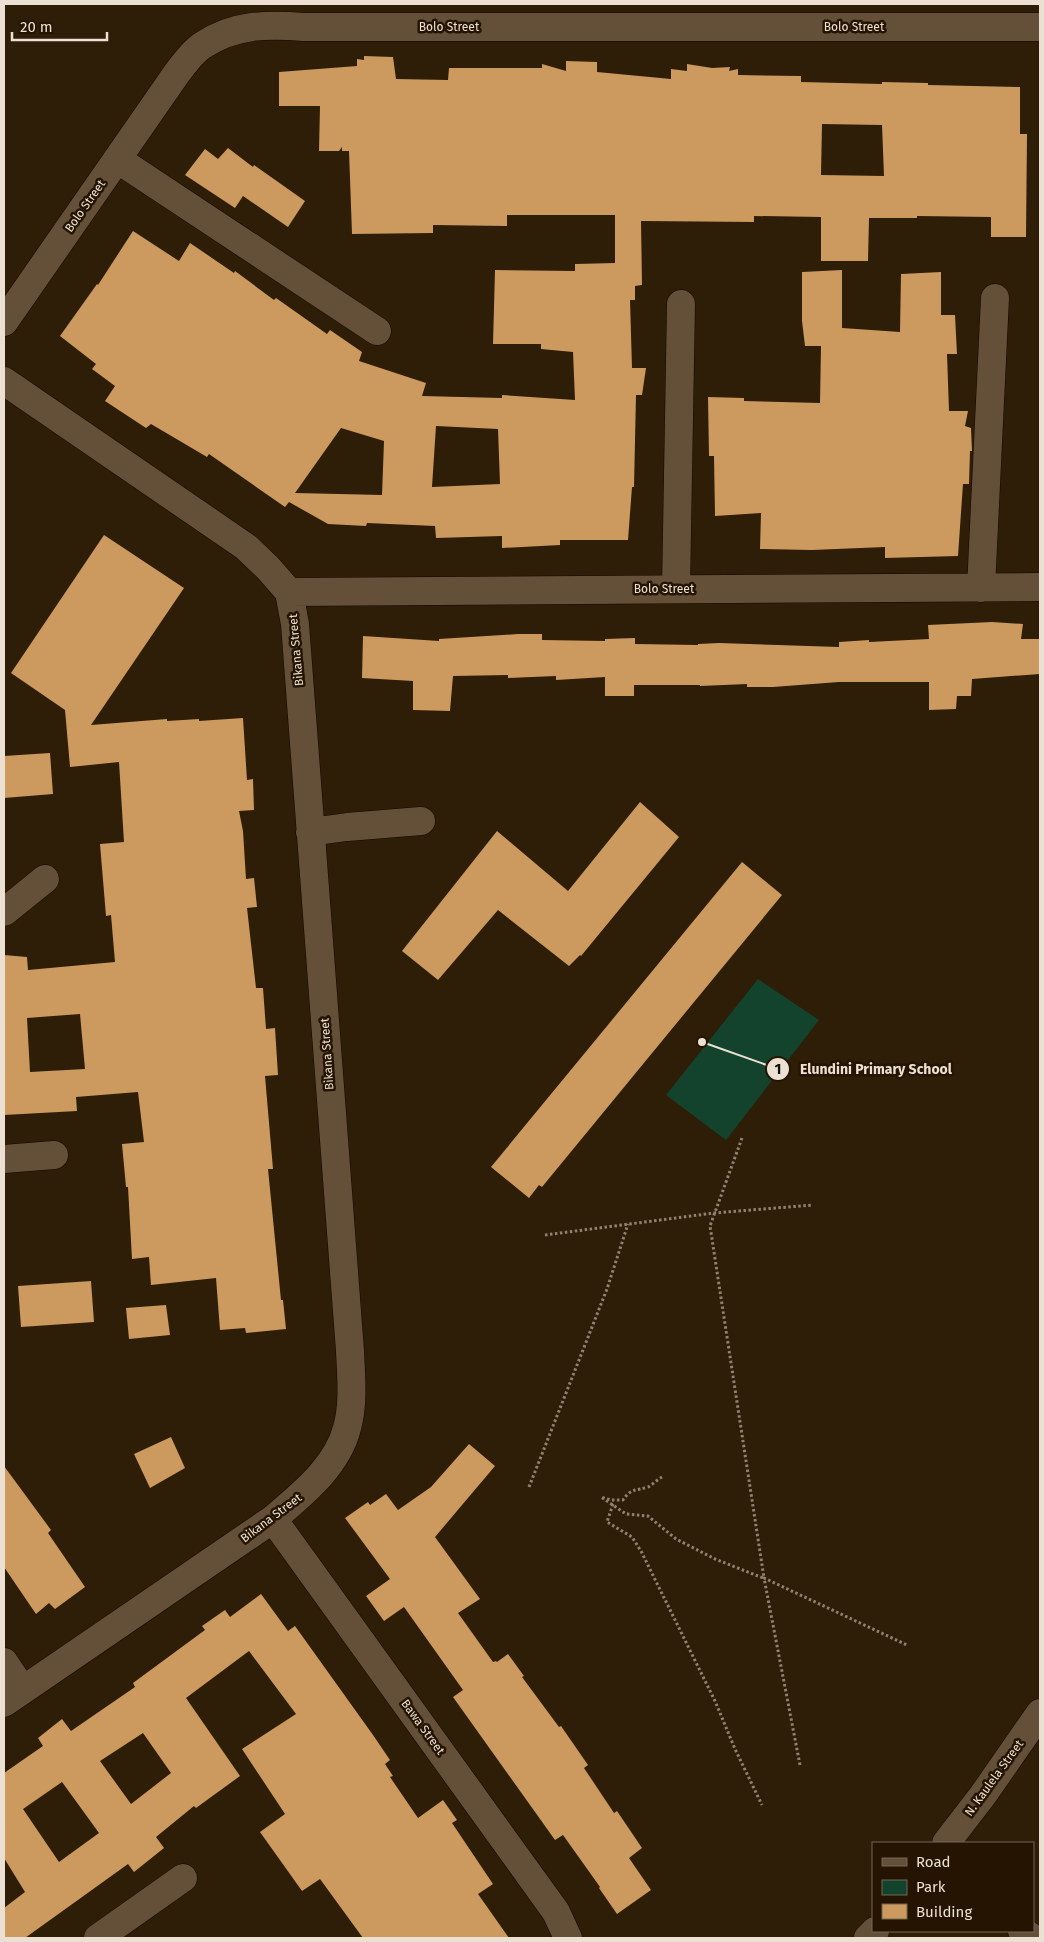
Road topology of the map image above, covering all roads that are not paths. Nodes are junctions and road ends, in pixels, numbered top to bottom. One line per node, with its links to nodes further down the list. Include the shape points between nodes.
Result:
1 (1040, 27): 2 (street, Bolo Street, via 304,27 269,24 233,30 202,45 176,73)
2 (117, 160): 5 (street, Bolo Street); 6 (street)
3 (995, 298): 9 (street)
4 (681, 304): 10 (street)
5 (4, 322)
6 (377, 330)
7 (4, 381): 11 (street, via 246,546)
8 (1040, 587): 9 (street, Bolo Street)
9 (981, 588): 10 (street, Bolo Street)
10 (676, 589): 11 (street, Bolo Street)
11 (289, 592): 13 (street, Bikana Street, via 295,624)
12 (421, 822): 13 (street, via 347,826)
13 (310, 832): 18 (street, Bikana Street, via 351,1392 347,1428 333,1460 309,1488)
14 (45, 879): 15 (street)
15 (4, 912)
16 (54, 1155): 17 (street)
17 (4, 1159)
18 (273, 1519): 20 (street, Bikana Street); 25 (street, Bawa Street, via 556,1912)
19 (4, 1662): 20 (street)
20 (13, 1696)
21 (1040, 1713): 22 (street, N. Kaulela Street)
22 (947, 1842)
23 (183, 1878): 24 (street)
24 (98, 1938)
25 (568, 1938)

